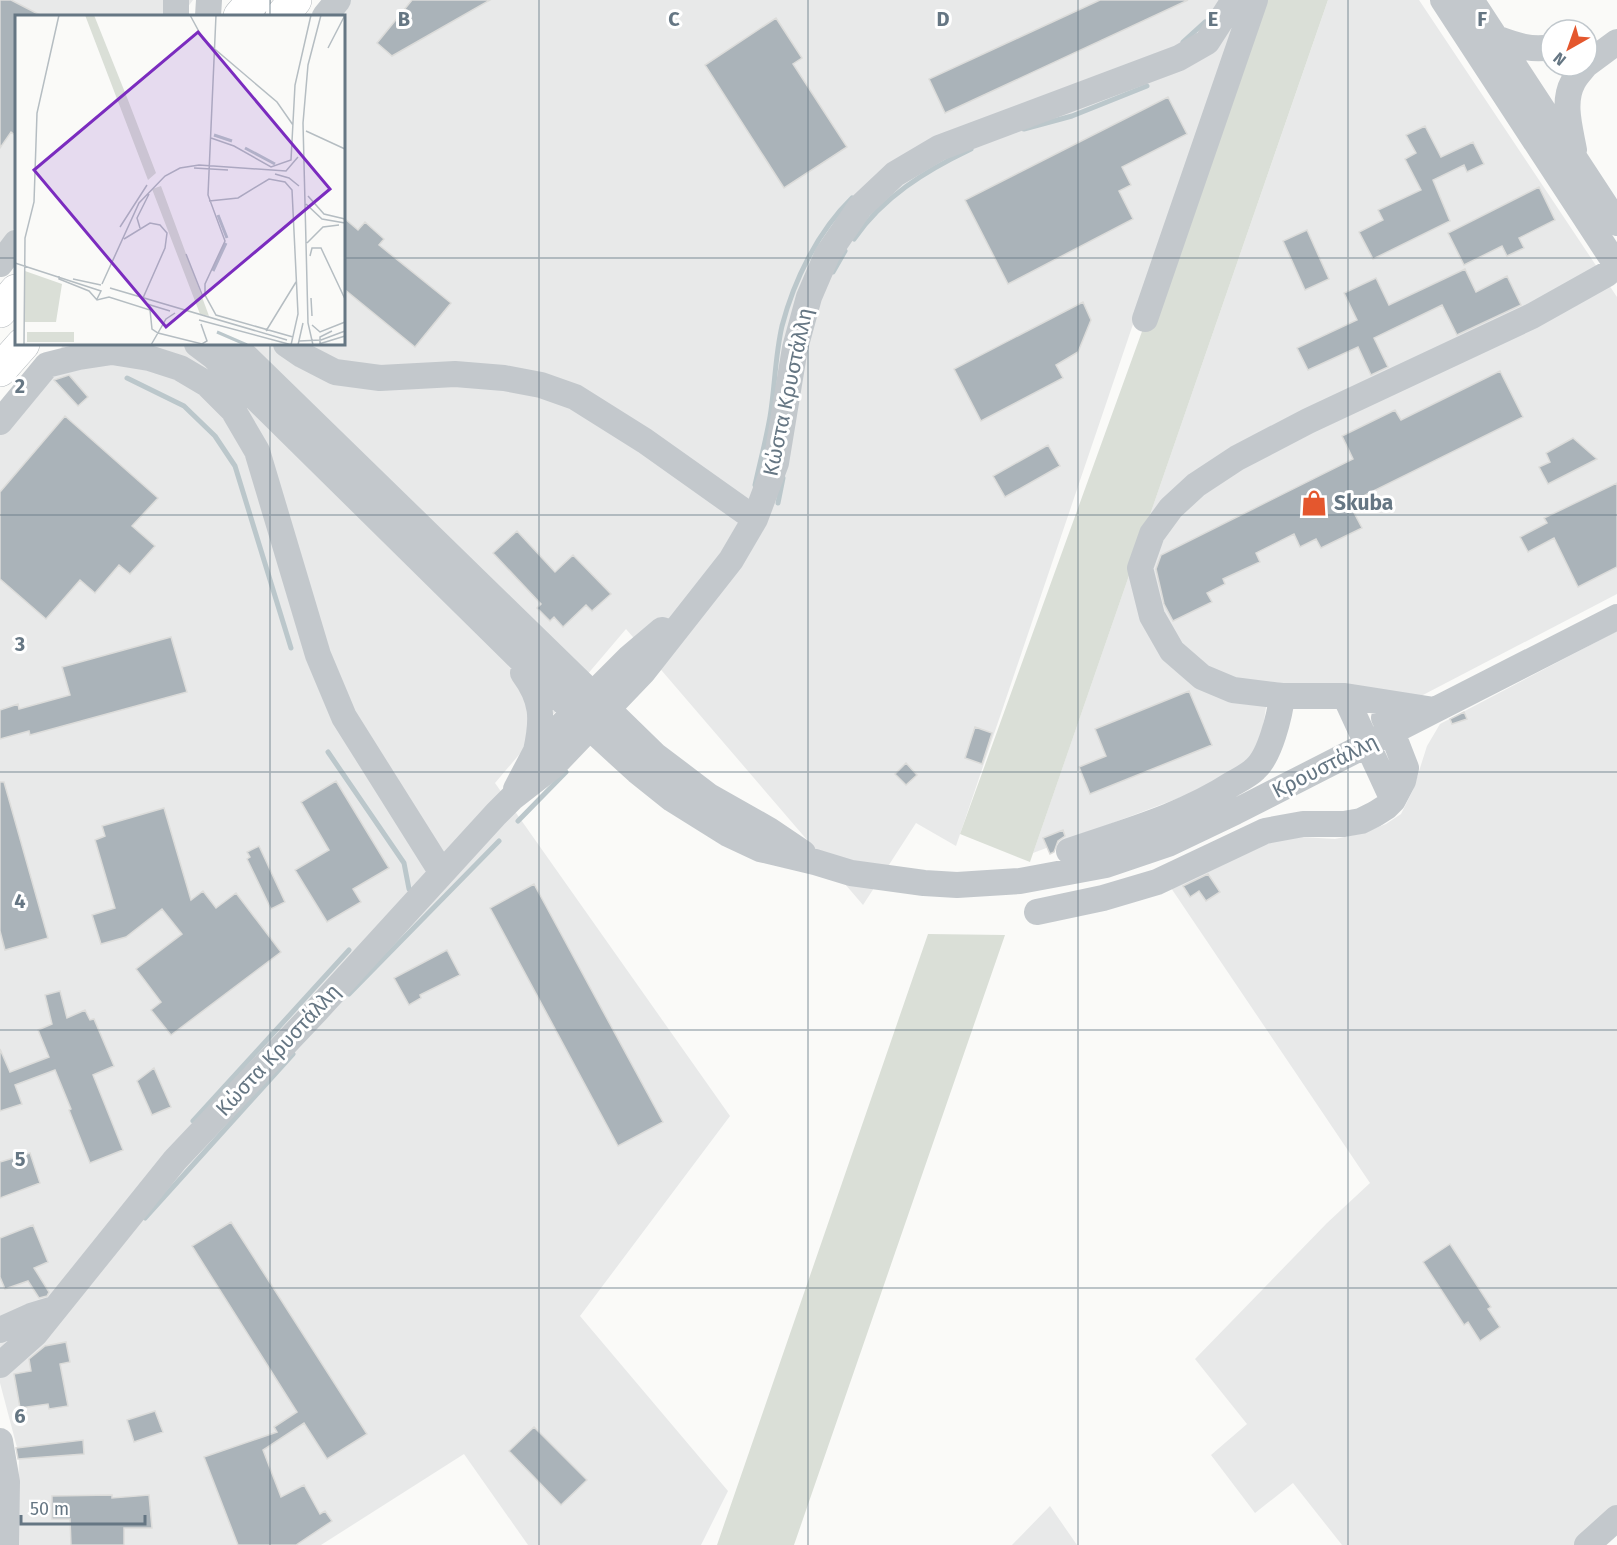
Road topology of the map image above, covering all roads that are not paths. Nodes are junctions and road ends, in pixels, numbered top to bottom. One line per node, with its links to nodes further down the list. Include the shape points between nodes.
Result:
1 (209, 0): 9 (street)
2 (254, 0): 10 (highway)
3 (296, 0): 11 (highway)
4 (338, 0): 12 (street)
5 (1234, 0): 34 (street, Κώστα Κρυστάλλη, via 1207,42 1179,58 939,147 895,174 860,207 827,255 809,297 795,348 776,463)
6 (1255, 0): 27 (street)
7 (1443, 0): 24 (street)
8 (1471, 0): 15 (street)
9 (208, 15)
10 (241, 15)
11 (283, 15)
12 (326, 15)
13 (1617, 31): 14 (street)
14 (1599, 36)
15 (1496, 38): 17 (street); 20 (street)
16 (1617, 42): 18 (street)
17 (1539, 49)
18 (1599, 55)
19 (1575, 78): 20 (street, via 1568,97 1568,117)
20 (1576, 159): 21 (street)
21 (1617, 223)
22 (15, 244): 23 (street)
23 (0, 264)
24 (1612, 270): 37 (street, via 1532,316 1237,458 1196,485 1171,508 1152,534 1140,568 1152,616 1172,651 1202,676 1233,690)
25 (15, 292): 26 (highway)
26 (0, 311)
27 (1145, 319)
28 (22, 345): 32 (highway)
29 (198, 345): 36 (street)
30 (234, 345): 41 (street)
31 (287, 345): 34 (street, via 335,372 381,378 455,374 504,378 575,397)
32 (0, 370)
33 (0, 422): 48 (street, via 47,364 112,352 180,368 207,384 233,410 257,451 318,655 344,717)
34 (755, 519): 41 (street, Κώστα Κρυστάλλη, via 731,560 699,599 629,658)
35 (1617, 617): 40 (street, Κρουστάλλη)
36 (493, 631): 41 (street); 44 (street, via 537,696 541,729)
37 (1282, 696): 38 (street); 47 (street, via 1280,713 1256,769 1204,800)
38 (1345, 696): 39 (street); 43 (street)
39 (1374, 701): 40 (street); 42 (street)
40 (1434, 710): 42 (street, Κρουστάλλη)
41 (591, 712): 43 (street, Κρουστάλλη, via 637,771 698,816 760,849 851,873 957,885 1020,881 1106,865 1168,844); 44 (street, Κώστα Κρυστάλλη); 45 (street, Κώστα Κρυστάλλη, via 553,766)
42 (1392, 732): 43 (street, Κρουστάλλη); 46 (street, via 1406,768)
43 (1367, 744): 46 (street)
44 (536, 751): 45 (street, Κώστα Κρυστάλλη)
45 (512, 798): 48 (street, Κώστα Κρυστάλλη)
46 (1393, 800): 49 (street, via 1361,821 1303,824 1265,831 1157,882)
47 (1069, 851)
48 (442, 873): 50 (street, Κώστα Κρυστάλλη, via 175,1160)
49 (1037, 912)
50 (54, 1309): 51 (street); 52 (street, Κώστα Κρυστάλλη, via 35,1334)
51 (0, 1329)
52 (0, 1365)
53 (0, 1441): 55 (street, via 7,1482)
54 (1617, 1518): 56 (street)
55 (6, 1545)
56 (1587, 1545)

